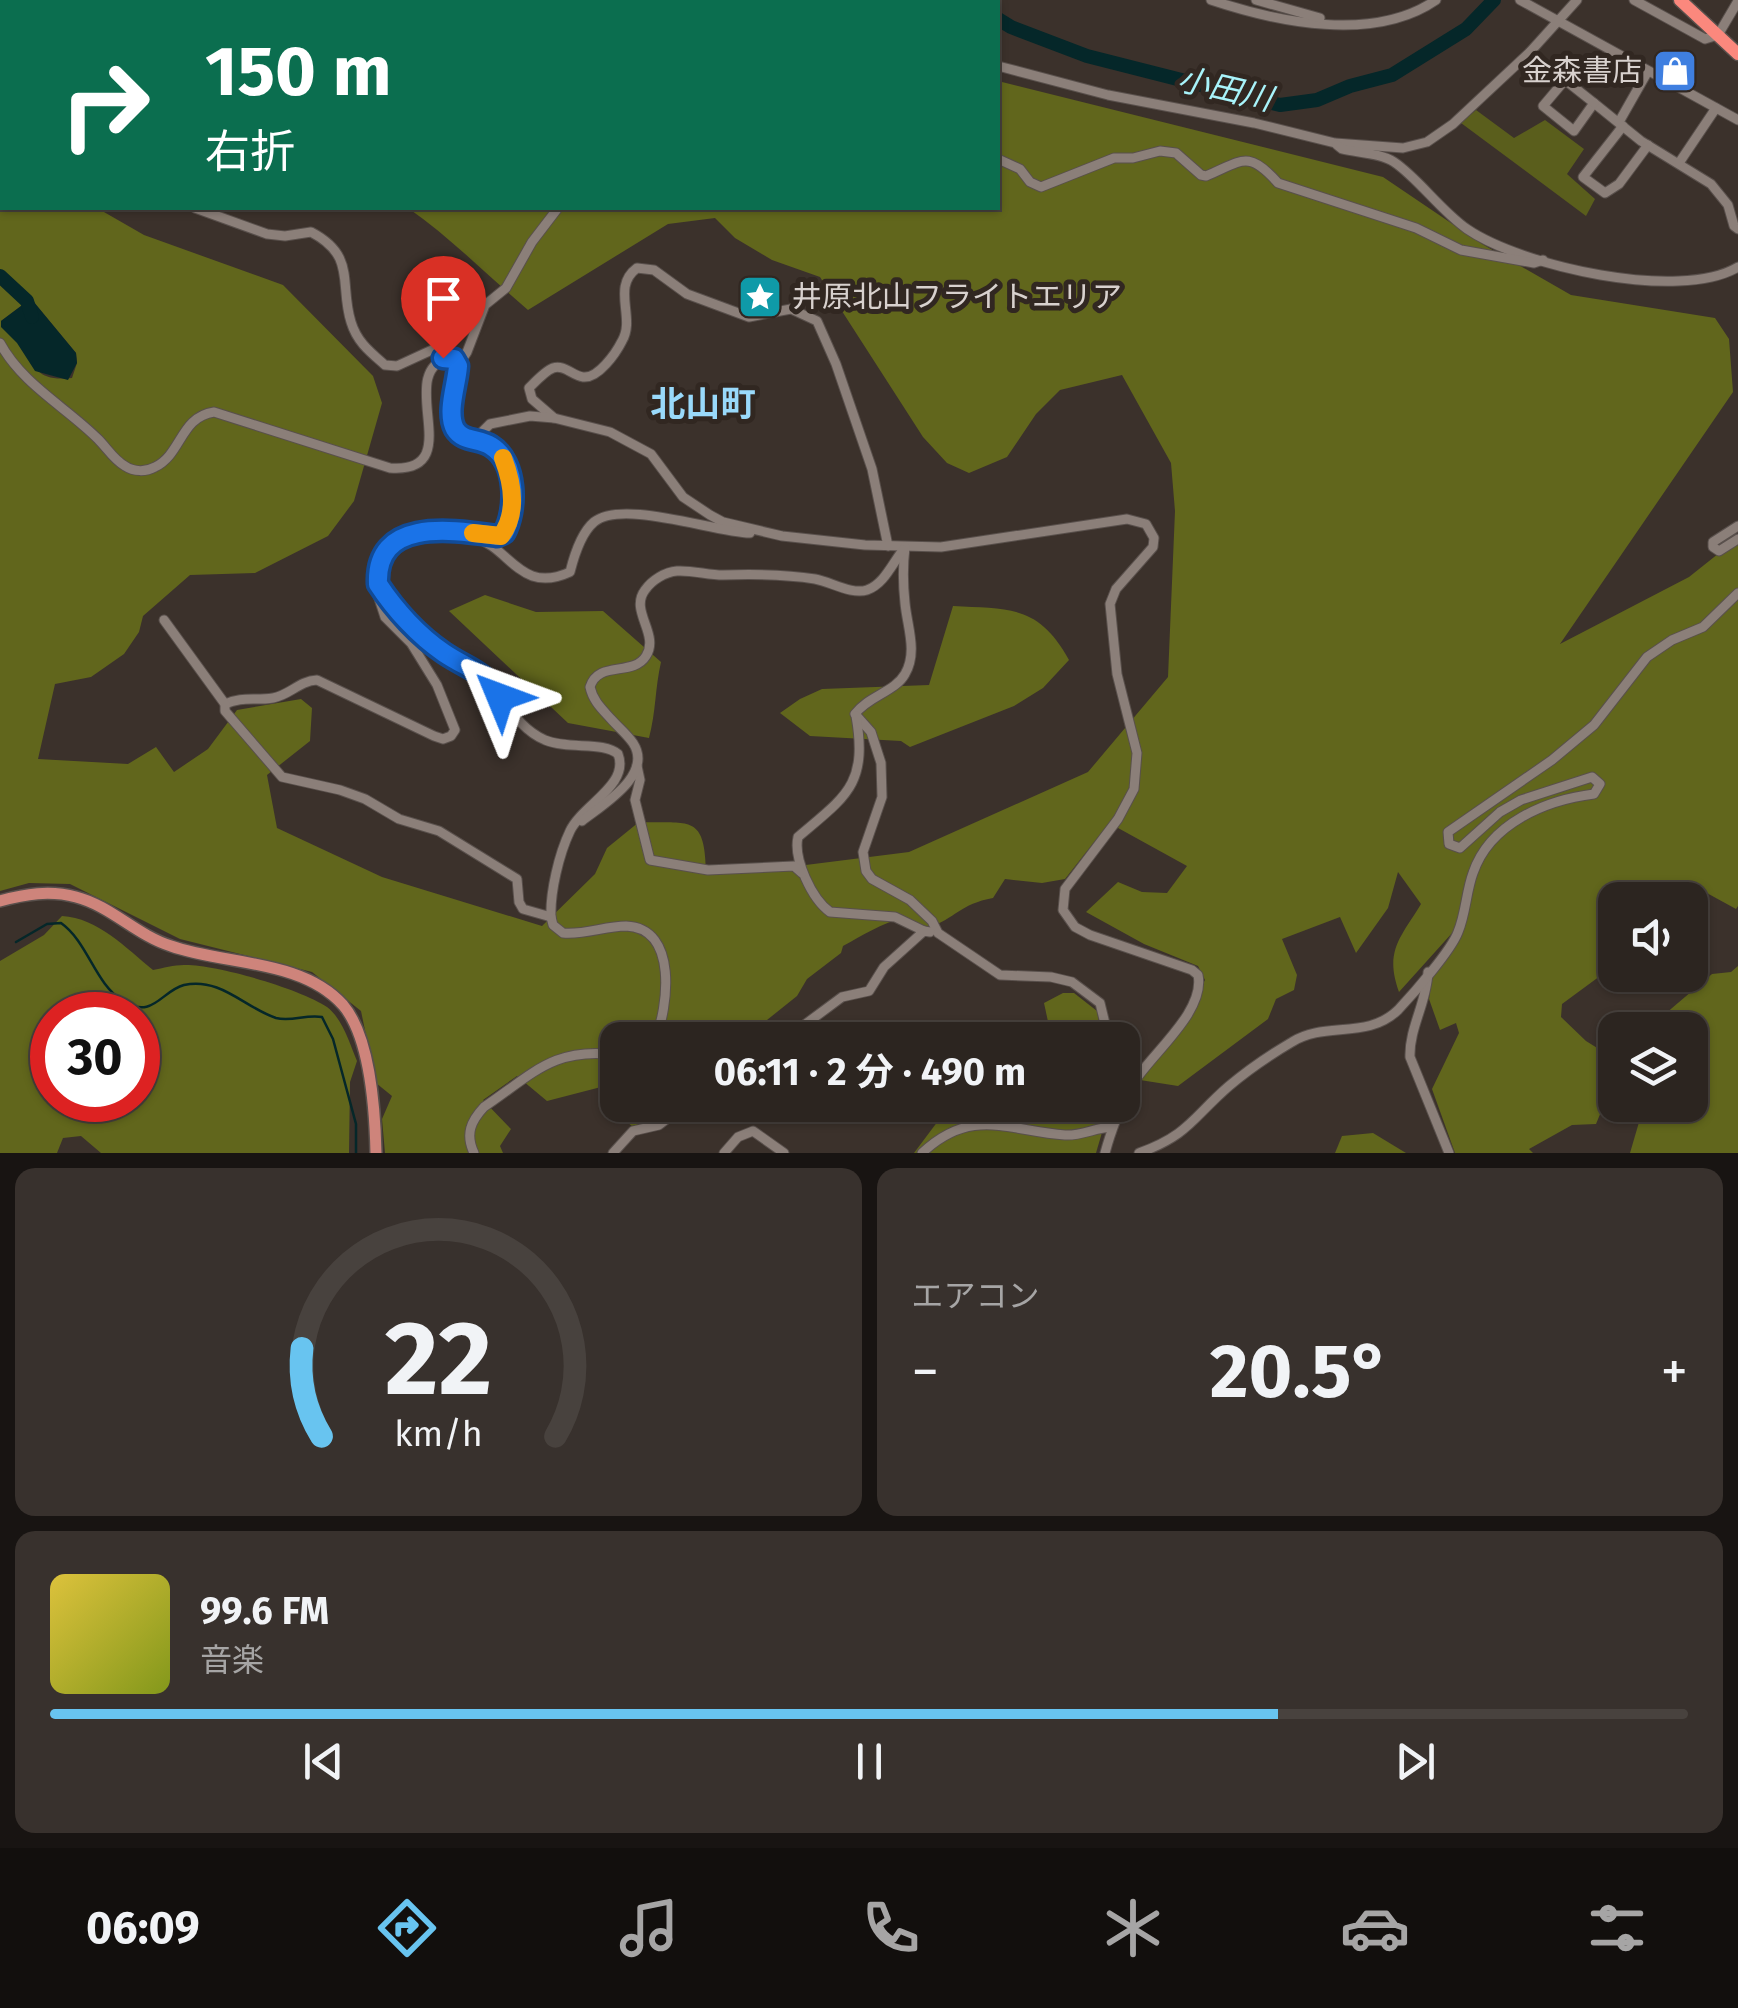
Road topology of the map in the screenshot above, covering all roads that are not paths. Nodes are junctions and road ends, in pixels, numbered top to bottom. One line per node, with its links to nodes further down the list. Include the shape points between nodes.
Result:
1 (1211, 0): 10 (street, via 1262,15)
2 (1256, 0): 10 (street)
3 (1436, 0): 10 (street, via 1406,15)
4 (1520, 0): 9 (street)
5 (1577, 0): 9 (street)
6 (1634, 0): 11 (street, via 1705,39)
7 (1680, 0): 11 (highway)
8 (1738, 0): 11 (street)
9 (1556, 20): 12 (street); 15 (street)
10 (1337, 24)
11 (1718, 36): 13 (highway)
12 (1530, 52): 16 (street); 21 (street, via 1427,142 1403,148)
13 (1738, 54)
14 (1000, 67): 21 (street)
15 (1648, 71): 18 (street); 20 (street)
16 (1565, 80): 17 (street); 17 (street, via 1543,106 1574,131)
17 (1594, 103): 20 (street)
18 (1716, 108): 19 (street); 24 (street)
19 (1738, 120)
20 (1621, 124): 22 (street); 22 (street, via 1583,178 1605,193)
21 (1335, 143): 29 (street, via 1391,160 1469,230)
22 (1648, 145): 24 (street)
23 (1000, 161): 29 (street, via 1041,187 1114,158 1160,151 1176,153 1206,176 1247,159 1278,184 1416,228 1461,250)
24 (1679, 163): 27 (street, via 1712,184)
25 (201, 210): 32 (street, via 267,234 312,232 328,243 345,268 358,338 385,365 434,349)
26 (556, 210): 33 (street, via 506,288 486,304)
27 (1735, 212): 28 (street)
28 (1738, 229)
29 (1543, 260): 30 (street, via 1601,277 1676,280 1702,280)
30 (1738, 267)
31 (0, 343): 32 (street, via 28,380 118,461 141,471 163,462 195,418 214,412 408,468 422,460 429,443 428,375)
32 (450, 357): 33 (street)
33 (458, 366): 35 (street, via 452,421 461,436)
34 (554, 418): 35 (street, via 502,419); 38 (street, via 610,432 651,454 684,498 723,522); 40 (street, via 532,400 529,388 553,368 582,377 602,367 624,340 625,284 637,268 654,270 687,294 749,318 801,312 822,328 836,364 872,469)
35 (475, 440): 37 (street, via 495,448 506,462 514,507 501,536)
36 (1738, 526): 39 (street, via 1713,547 1719,551)
37 (460, 530): 38 (street, via 484,540 524,574 558,576 570,572 588,529 602,518 650,514 721,531); 42 (street, via 396,541 381,558)
38 (756, 530): 40 (street)
39 (1738, 539)
40 (888, 546): 41 (street)
41 (905, 546): 46 (street, via 910,660 902,679); 47 (street, via 878,584 861,591 749,572 677,571 650,584 640,597 651,642 647,655 636,665 600,673 590,687 633,743); 61 (street, via 972,543 1128,519 1138,520 1154,538 1110,604 1137,779 1062,901 1076,927 1192,970 1199,988 1172,1036 1131,1086)
42 (378, 584): 45 (street, via 389,624 410,643 444,696 451,736 434,736 317,680 278,698); 48 (street, via 426,638 489,681 522,726 560,746 607,747 618,754 618,776)
43 (1738, 593): 54 (street, via 1702,627 1648,657 1594,724 1552,760 1448,832 1449,844 1460,848 1521,800 1592,777 1600,784 1594,794 1532,811 1491,844 1474,868 1458,932)
44 (164, 620): 45 (street)
45 (225, 704): 51 (street, via 282,777 340,790 454,838 518,879 523,909)
46 (856, 714): 49 (street, via 854,785 798,837); 53 (street, via 882,762 882,797 863,852 866,871 921,909)
47 (637, 766): 48 (street, via 621,789); 49 (street, via 635,800 650,860 708,870 794,866)
48 (574, 823): 51 (street)
49 (804, 876): 52 (street, via 830,912 895,917)
50 (0, 901): 63 (main road, via 34,893 78,897 148,938 302,978 332,994 361,1042)
51 (550, 918): 55 (street, via 563,933 626,926 654,938 665,986)
52 (924, 931): 53 (street); 56 (street, via 868,990 842,997)
53 (938, 933): 57 (street, via 1000,976 1072,982 1100,1003)
54 (1428, 972): 62 (street, via 1380,1023 1293,1041); 71 (street, via 1410,1057)
55 (660, 1022)
56 (808, 1022)
57 (1105, 1022)
58 (600, 1052): 64 (street, via 563,1056 484,1107 470,1130)
59 (662, 1122): 65 (street, via 633,1131)
60 (1114, 1122): 61 (street)
61 (1113, 1127): 68 (street, via 1065,1135 992,1123 948,1134); 69 (street)
62 (1152, 1150): 70 (street)
63 (376, 1153)
64 (474, 1153)
65 (613, 1153)
66 (724, 1153): 67 (street, via 753,1131)
67 (784, 1153)
68 (922, 1153)
69 (1104, 1153)
70 (1140, 1153)
71 (1449, 1153)

